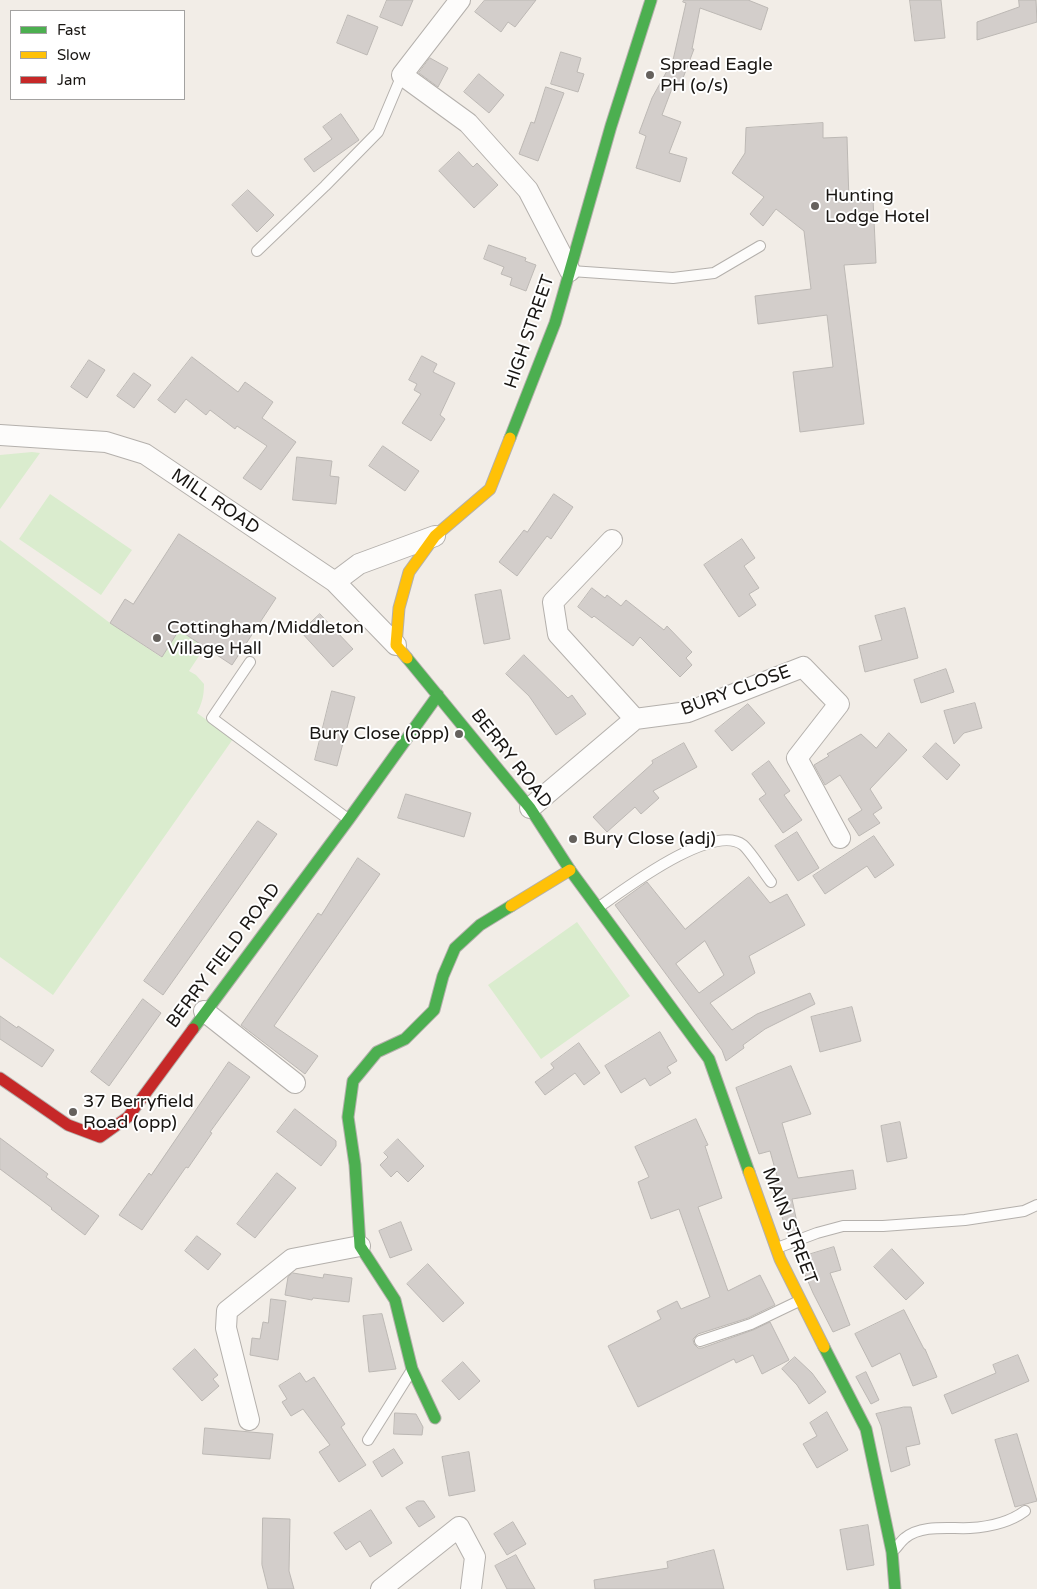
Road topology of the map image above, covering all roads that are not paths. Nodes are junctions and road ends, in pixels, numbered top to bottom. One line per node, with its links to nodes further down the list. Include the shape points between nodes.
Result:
1 (460, 0): 3 (street)
2 (651, 0): 6 (main road, HIGH STREET)
3 (402, 75): 5 (lane, via 378,132); 6 (street, via 468,123 528,190)
4 (760, 246): 6 (lane, via 714,273 673,278)
5 (257, 251)
6 (570, 271): 8 (main road, HIGH STREET, via 555,323 490,489)
7 (0, 434): 10 (street, MILL ROAD, via 106,442 145,454)
8 (434, 536): 10 (street, via 359,564); 11 (main road, HIGH STREET, via 409,572 399,608)
9 (612, 540): 14 (street, via 553,602 558,634)
10 (335, 582): 11 (street, MILL ROAD)
11 (396, 645): 13 (main road, BERRY ROAD)
12 (250, 662): 16 (lane, via 212,718)
13 (438, 695): 15 (main road, BERRY ROAD); 16 (main road, BERRY FIELD ROAD)
14 (635, 719): 15 (street); 17 (street, BURY CLOSE, via 688,712 803,667 839,704 797,758)
15 (530, 808): 18 (main road, BERRY ROAD)
16 (349, 819): 21 (main road, BERRY FIELD ROAD)
17 (840, 838)
18 (570, 870): 20 (main road, BERRY ROAD); 25 (main road, via 480,925 455,948 434,1010 404,1039 377,1052 353,1081 348,1117)
19 (771, 882): 20 (lane, via 743,845 730,839 715,841 660,865)
20 (596, 904): 26 (main road, MAIN STREET, via 709,1059)
21 (204, 1012): 22 (main road, BERRY FIELD ROAD, via 128,1117 100,1137 68,1126); 23 (street)
22 (0, 1078)
23 (295, 1084)
24 (1037, 1205): 26 (lane, via 1024,1211 965,1220 843,1226)
25 (360, 1246): 29 (main road, via 395,1300); 31 (street, via 292,1259 226,1311 226,1328)
26 (776, 1249): 27 (main road, MAIN STREET)
27 (800, 1300): 28 (lane, via 751,1324); 34 (main road, MAIN STREET, via 866,1429)
28 (700, 1342)
29 (412, 1369): 30 (main road); 32 (lane)
30 (435, 1418)
31 (249, 1420)
32 (368, 1440)
33 (1025, 1511): 34 (lane, via 996,1524 926,1529 906,1537)
34 (892, 1552): 37 (main road, MAIN STREET)
35 (381, 1589): 36 (street, via 459,1527 476,1557)
36 (471, 1589)
37 (895, 1589)

